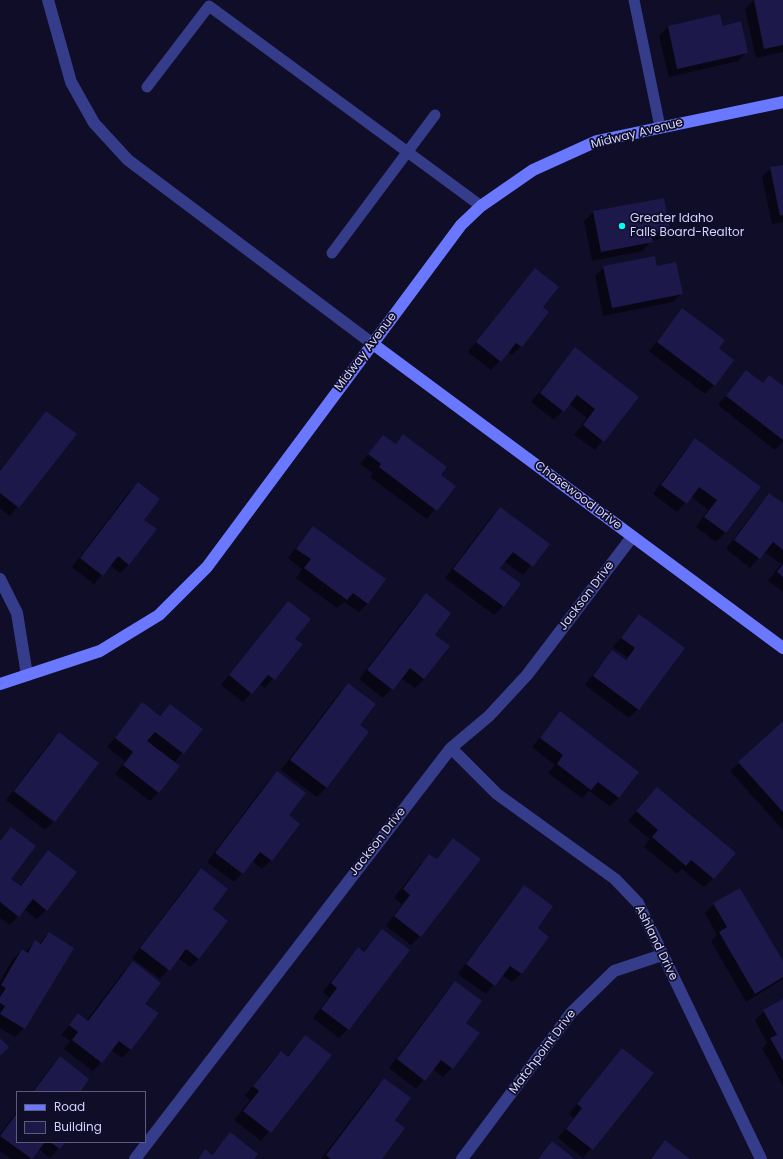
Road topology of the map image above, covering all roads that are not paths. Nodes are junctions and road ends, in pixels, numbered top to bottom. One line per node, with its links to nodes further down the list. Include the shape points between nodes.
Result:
1 (48, 0): 10 (street, via 71,82 94,123 128,160)
2 (634, 0): 6 (lane)
3 (147, 87): 7 (lane, via 209,6)
4 (783, 102): 6 (street, Midway Avenue)
5 (435, 115): 7 (lane)
6 (660, 127): 8 (street, Midway Avenue, via 590,144 533,170)
7 (408, 152): 8 (lane); 9 (lane)
8 (481, 206): 10 (street, Midway Avenue, via 461,225)
9 (332, 252)
10 (372, 344): 11 (street, Chasewood Drive); 14 (street, Midway Avenue, via 207,567 159,615 100,651)
11 (632, 537): 13 (street, Chasewood Drive); 16 (street, Jackson Drive, via 527,675 489,716)
12 (0, 579): 14 (street, via 17,613)
13 (783, 648)
14 (27, 676): 15 (street, Midway Avenue)
15 (0, 684)
16 (451, 748): 17 (street, Ashland Drive, via 497,794 615,879 638,903); 18 (street, Jackson Drive)
17 (662, 955): 19 (street, Matchpoint Drive, via 614,971 571,1013); 20 (street, Ashland Drive)
18 (135, 1159)
19 (462, 1159)
20 (761, 1159)

